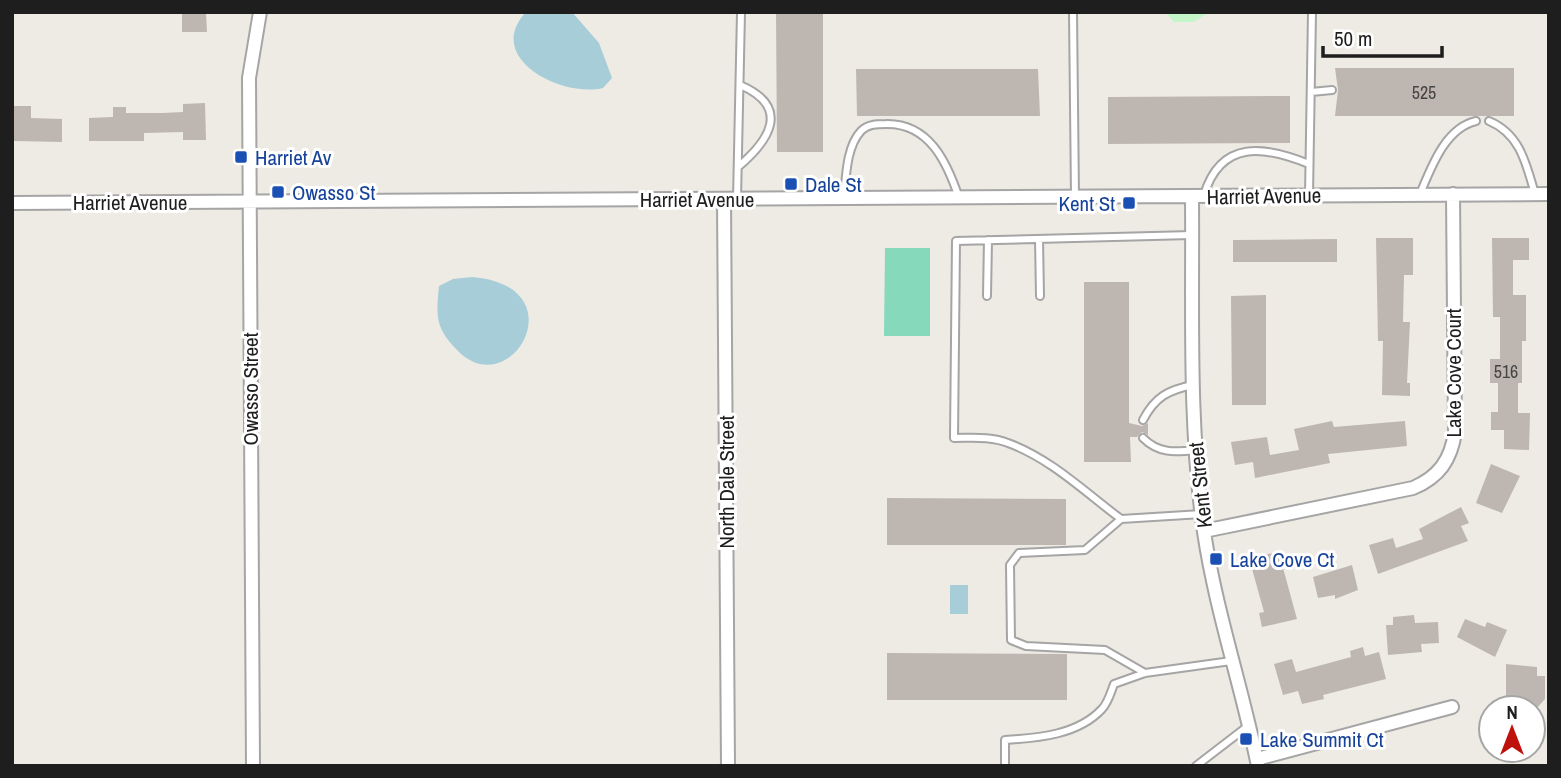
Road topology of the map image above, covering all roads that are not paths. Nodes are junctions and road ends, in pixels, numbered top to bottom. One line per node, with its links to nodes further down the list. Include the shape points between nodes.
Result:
1 (260, 12): 22 (street, Owasso Street, via 249,78)
2 (741, 12): 5 (lane)
3 (1073, 12): 17 (lane)
4 (1312, 12): 7 (lane)
5 (740, 85): 11 (lane); 11 (lane, via 761,97 770,112 771,128 757,150)
6 (1332, 90): 7 (lane)
7 (1311, 92): 10 (lane)
8 (1476, 121): 12 (lane, via 1458,130 1440,150)
9 (1489, 121): 14 (lane, via 1518,145)
10 (1309, 164): 16 (lane); 18 (lane, via 1270,150 1250,150 1217,168)
11 (738, 167): 19 (lane)
12 (1420, 194): 13 (street, Harriet Avenue); 16 (street, Harriet Avenue)
13 (1453, 194): 14 (street, Harriet Avenue); 35 (street, Lake Cove Court, via 1455,432 1447,461 1437,474 1413,488)
14 (1535, 194): 15 (street, Harriet Avenue)
15 (1549, 194)
16 (1309, 195): 18 (street, Harriet Avenue)
17 (1075, 197): 18 (street, Harriet Avenue); 21 (street, Harriet Avenue)
18 (1198, 197): 24 (street, Kent Street)
19 (731, 198): 20 (street, Harriet Avenue); 22 (street, Harriet Avenue); 42 (street, North Dale Street)
20 (844, 198): 21 (street, Harriet Avenue); 21 (lane, via 848,164 861,131 872,124 901,123 934,146 950,170)
21 (959, 198)
22 (249, 201): 23 (street, Harriet Avenue); 41 (street, Owasso Street)
23 (12, 203)
24 (1192, 235): 25 (lane); 29 (street, Kent Street)
25 (1039, 239): 26 (lane); 28 (lane)
26 (988, 240): 27 (lane); 34 (lane, via 956,241 954,438 1008,443 1046,463)
27 (987, 296)
28 (1040, 296)
29 (1193, 385): 30 (lane, via 1170,389 1151,404); 32 (street, Kent Street)
30 (1143, 420)
31 (1143, 438): 32 (lane, via 1153,448)
32 (1196, 450): 33 (street, Kent Street)
33 (1202, 514): 34 (lane); 35 (street, Kent Street)
34 (1121, 519): 37 (lane, via 1085,550 1019,553 1010,565 1011,640 1026,646 1105,650)
35 (1204, 531): 36 (street, Kent Street)
36 (1231, 661): 37 (lane); 39 (street, Kent Street)
37 (1145, 673): 43 (lane, via 1114,684 1103,708 1076,728 1005,740)
38 (1452, 707): 40 (street)
39 (1248, 726): 40 (street, Kent Street); 44 (lane)
40 (1257, 763)
41 (253, 766)
42 (728, 766)
43 (1005, 766)
44 (1196, 766)

